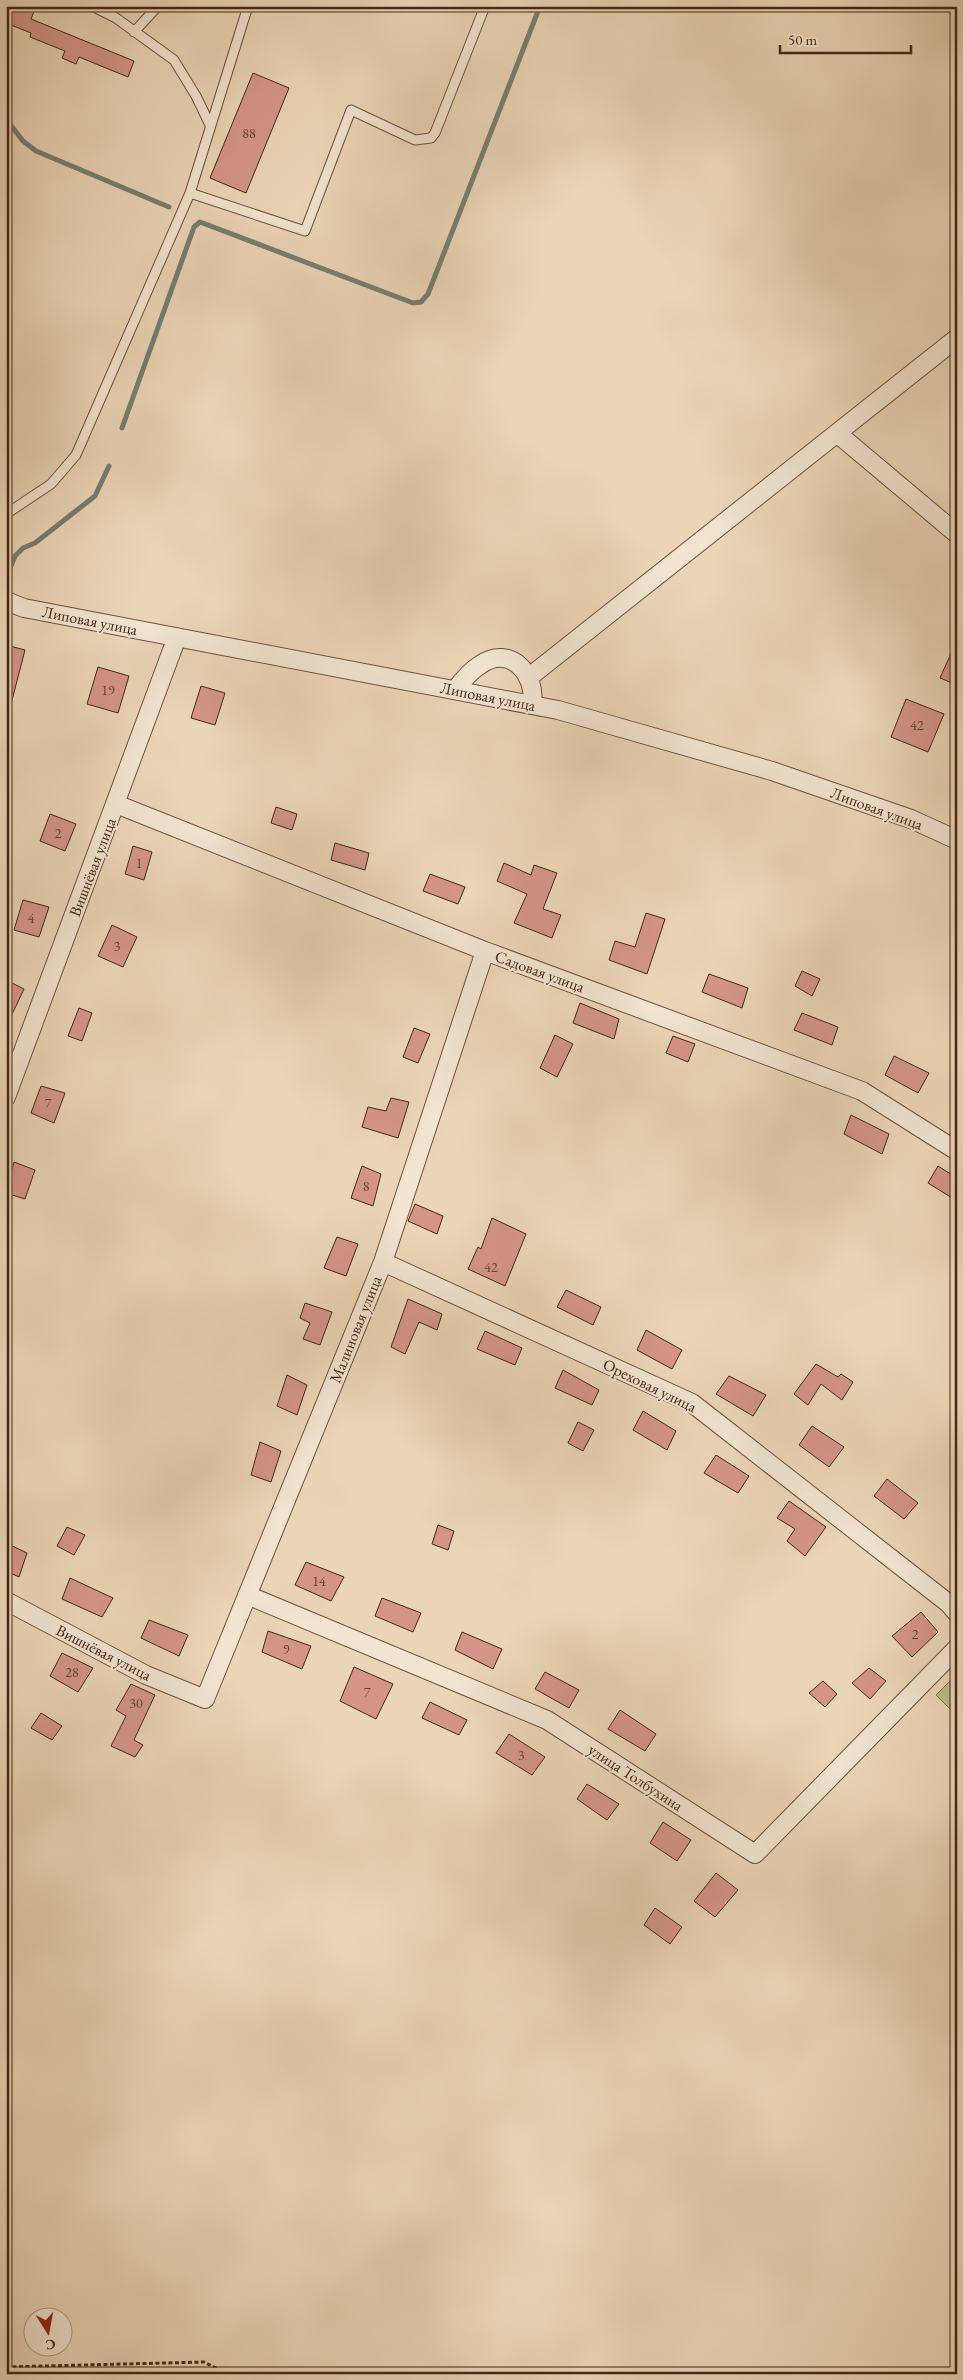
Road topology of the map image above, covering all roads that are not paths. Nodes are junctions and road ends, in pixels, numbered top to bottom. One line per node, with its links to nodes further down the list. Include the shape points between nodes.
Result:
1 (92, 6): 5 (lane)
2 (158, 6): 6 (lane)
3 (248, 6): 7 (lane)
4 (484, 6): 8 (lane, via 435,133 430,138 415,140 352,110 305,230)
5 (105, 9): 6 (lane)
6 (134, 32): 7 (lane, via 174,60)
7 (210, 125): 8 (lane)
8 (190, 193): 11 (lane, via 76,455 51,484)
9 (957, 338): 10 (street)
10 (838, 434): 12 (street); 15 (street)
11 (6, 514)
12 (957, 534)
13 (6, 602): 14 (street, Липовая улица)
14 (177, 637): 16 (street, Липовая улица); 18 (street, Вишнёвая улица)
15 (528, 678): 16 (street, via 523,668 512,660 500,658 481,664); 17 (street)
16 (455, 690): 17 (street, Липовая улица)
17 (532, 705): 19 (street, Липовая улица, via 674,741 772,771 911,819)
18 (116, 804): 20 (street, Садовая улица); 21 (street, Вишнёвая улица)
19 (957, 840)
20 (485, 951): 22 (street, Садовая улица, via 862,1091); 23 (street, Малиновая улица)
21 (6, 1097)
22 (957, 1151)
23 (383, 1262): 24 (street, Малиновая улица); 26 (street, Ореховая улица, via 692,1403)
24 (247, 1595): 27 (street, улица Толбухина, via 548,1720 755,1854); 28 (street, Малиновая улица)
25 (6, 1601): 28 (street, Вишнёвая улица, via 146,1676)
26 (957, 1613)
27 (957, 1648)
28 (205, 1699)

